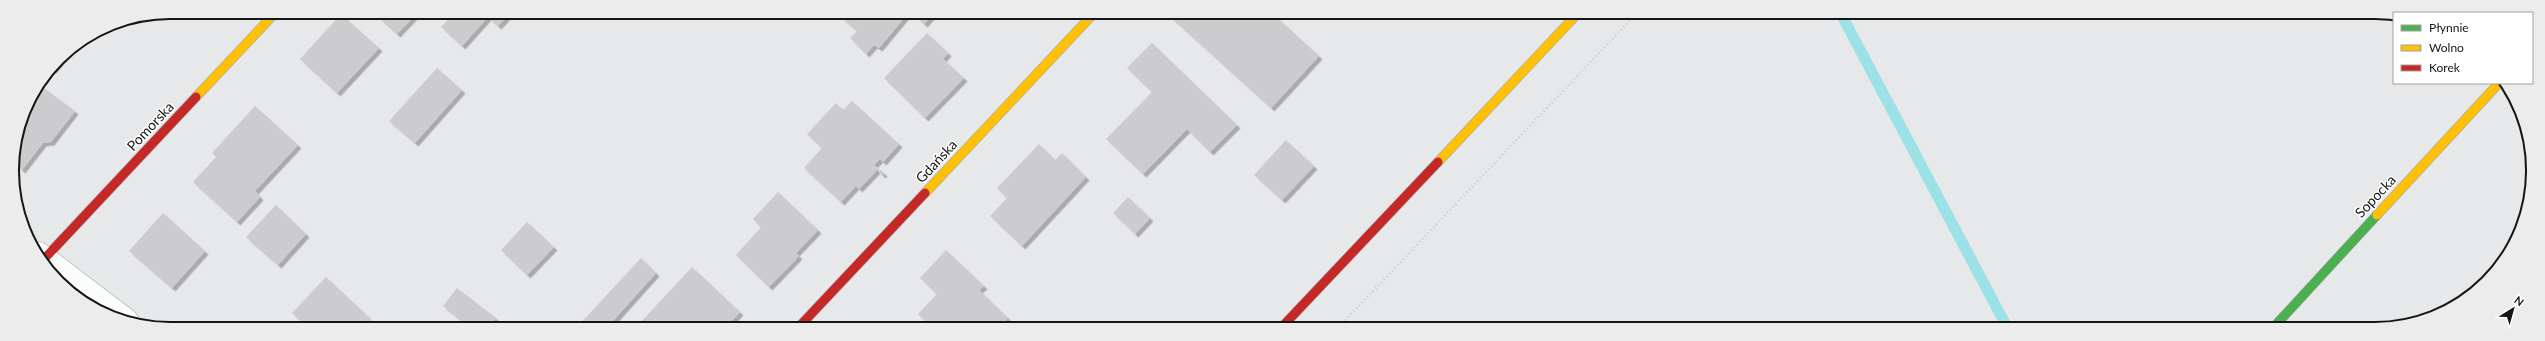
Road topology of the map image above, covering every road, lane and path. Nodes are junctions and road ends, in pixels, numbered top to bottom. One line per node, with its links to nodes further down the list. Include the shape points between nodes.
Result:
1 (269, 19): 6 (street, Pomorska)
2 (1088, 19): 9 (street, Gdańska)
3 (1572, 19): 10 (street)
4 (1631, 19): 11 (path)
5 (2498, 84): 12 (street, Sopocka)
6 (44, 254)
7 (49, 261): 8 (street)
8 (115, 311)
9 (803, 322)
10 (1287, 322)
11 (1344, 322)
12 (2278, 322)

